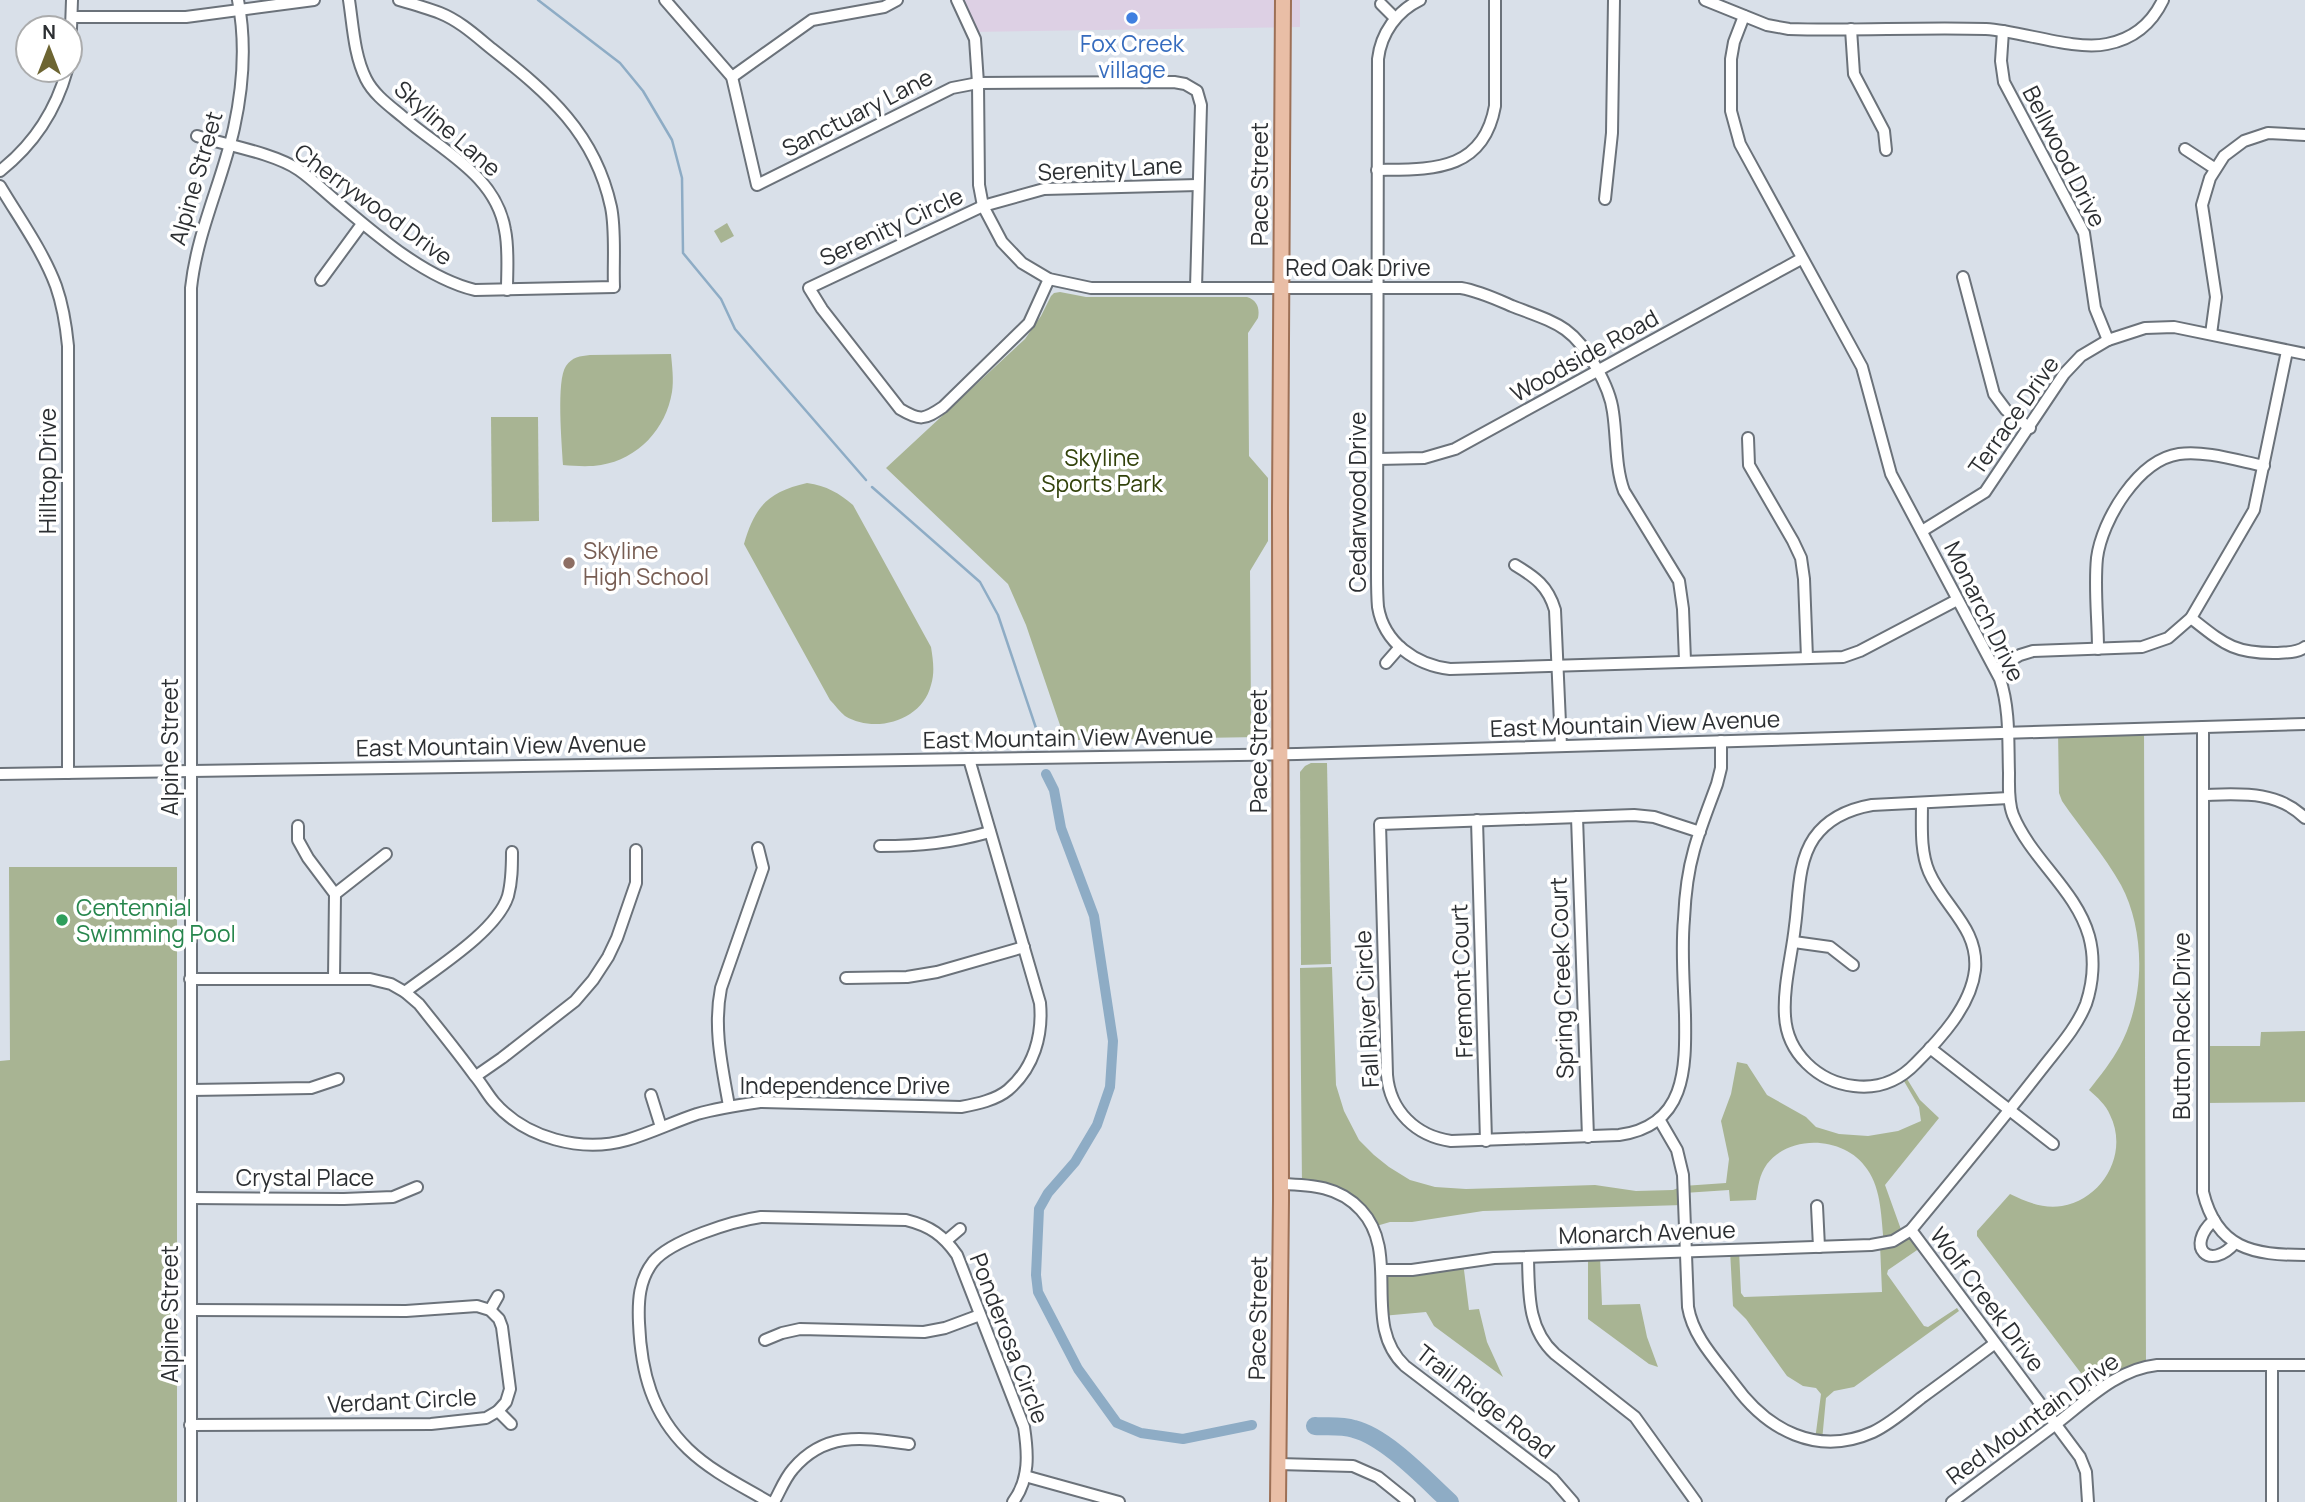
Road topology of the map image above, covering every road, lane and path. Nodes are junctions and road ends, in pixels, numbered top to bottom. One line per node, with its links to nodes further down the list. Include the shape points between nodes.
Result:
1 (314, 0): 14 (street)
2 (349, 0): 43 (street, Skyline Lane, via 359,60 374,92 490,191 506,239)
3 (399, 0): 43 (street, Cherrywood Drive, via 459,23 551,97 587,145 601,174 611,209 614,287)
4 (665, 0): 20 (street)
5 (897, 0): 20 (street, via 884,7 812,20)
6 (957, 0): 21 (street, Red Oak Drive, via 975,39)
7 (1283, 0): 41 (main road, Pace Street)
8 (1420, 0): 17 (street, Cedarwood Drive)
9 (1495, 0): 29 (street, via 1495,106 1481,139 1467,154 1445,166)
10 (1614, 0): 33 (street, via 1612,133)
11 (1705, 0): 15 (street)
12 (2163, 0): 19 (street, via 2138,32 2106,45)
13 (1381, 4): 17 (street)
14 (239, 5): 16 (street, via 186,18); 25 (street, Alpine Street, via 243,57)
15 (1744, 16): 18 (street, via 1789,29); 36 (street, Monarch Drive, via 1731,57 1733,126)
16 (84, 17)
17 (1395, 18): 29 (street, Cedarwood Drive, via 1379,52)
18 (1851, 29): 19 (street); 27 (street, via 1854,74 1884,131)
19 (2003, 31): 45 (street, Bellwood Drive, via 2004,82 2084,233 2095,311)
20 (732, 77): 21 (street, Sanctuary Lane, via 757,186 951,88)
21 (978, 83): 32 (street, Sanctuary Lane, via 1185,84 1197,90 1201,105); 34 (street, Red Oak Drive)
22 (62, 84): 30 (street, via 33,139)
23 (2305, 135): 28 (street, via 2253,137 2236,146)
24 (197, 136): 25 (street, Cherrywood Drive)
25 (229, 146): 35 (street, Cherrywood Drive, via 299,170); 72 (street, Alpine Street, via 200,235 191,288)
26 (2185, 149): 28 (street)
27 (1886, 150)
28 (2214, 168): 44 (street, via 2202,205 2216,297)
29 (1377, 170): 42 (street, Cedarwood Drive)
30 (0, 171)
31 (0, 186): 73 (street, Hilltop Drive, via 45,262 65,317)
32 (1199, 186): 34 (street, Serenity Lane, via 1044,189); 40 (street, Sanctuary Lane)
33 (1605, 199)
34 (983, 206): 38 (street, Red Oak Drive, via 1002,242 1022,263); 38 (street, Serenity Circle, via 809,288 900,410 927,418 943,407 1029,323)
35 (362, 224): 39 (street); 43 (street, Cherrywood Drive, via 436,277 475,290)
36 (1801, 259): 48 (street, Woodside Road); 53 (street, Monarch Drive, via 1864,372 1891,474)
37 (1963, 277): 49 (street, via 1994,394)
38 (1049, 279): 40 (street, Red Oak Drive, via 1091,288)
39 (321, 280)
40 (1196, 288): 41 (street, Red Oak Drive)
41 (1281, 288): 42 (street, Red Oak Drive); 70 (main road, Pace Street)
42 (1376, 288): 48 (street, Red Oak Drive, via 1475,291 1570,332); 51 (street, Cedarwood Drive)
43 (507, 289)
44 (2211, 334): 45 (street, Terrace Drive, via 2154,327); 46 (street, Terrace Drive)
45 (2108, 340): 49 (street, Terrace Drive, via 2072,365)
46 (2287, 351): 47 (street, Terrace Drive); 52 (street)
47 (2305, 354)
48 (1599, 371): 51 (street, Woodside Road, via 1455,449 1424,458); 61 (street, Red Oak Drive, via 1611,400 1623,488 1679,581)
49 (2029, 428): 53 (street, Terrace Drive, via 1985,492)
50 (1748, 438): 60 (street, via 1749,465 1801,558)
51 (1378, 459): 58 (street, Cedarwood Drive, via 1378,604 1383,623)
52 (2264, 466): 56 (street, via 2251,520); 59 (street, via 2183,453 2161,459 2137,477 2108,522 2099,551)
53 (1922, 531): 55 (street, Monarch Drive)
54 (1515, 565): 63 (street, via 1538,580 1552,599)
55 (1957, 600): 60 (street, Cedarwood Drive, via 1854,654); 64 (street, Monarch Drive)
56 (2191, 618): 57 (street, via 2221,642 2240,650 2299,652); 59 (street, via 2168,638 2153,644)
57 (2305, 647)
58 (1400, 648): 62 (street); 63 (street, Cedarwood Drive, via 1439,668)
59 (2098, 649): 64 (street, via 2029,652)
60 (1807, 658): 61 (street, Cedarwood Drive)
61 (1685, 661): 63 (street, Cedarwood Drive)
62 (1386, 663)
63 (1558, 666): 69 (street)
64 (1996, 669): 67 (street, Monarch Drive, via 2005,696)
65 (2305, 724): 66 (street, East Mountain View Avenue)
66 (2203, 727): 67 (street, East Mountain View Avenue); 75 (street, Button Rock Drive)
67 (2008, 733): 68 (street, East Mountain View Avenue); 76 (street, Monarch Drive)
68 (1721, 741): 69 (street, East Mountain View Avenue); 85 (street, Fall River Circle, via 1720,774)
69 (1561, 746): 70 (street, East Mountain View Avenue)
70 (1281, 755): 71 (street, East Mountain View Avenue); 113 (main road, Pace Street)
71 (969, 759): 72 (street, East Mountain View Avenue); 84 (street, Independence Drive)
72 (190, 771): 73 (street, East Mountain View Avenue); 97 (street, Alpine Street)
73 (68, 773): 74 (street, East Mountain View Avenue)
74 (0, 774)
75 (2203, 795): 79 (street, via 2267,796); 117 (street, Button Rock Drive, via 2202,1183)
76 (2009, 798): 78 (street); 107 (street, Monarch Drive, via 2023,833 2081,916 2093,964 2079,1019)
77 (2305, 800): 79 (street)
78 (1922, 803): 92 (street, via 1856,808 1818,832 1802,870); 99 (street, via 1926,865 1967,929 1975,956 1965,1001)
79 (2295, 809): 81 (street)
80 (1577, 817): 82 (street, Fall River Circle); 85 (street, Fall River Circle, via 1645,816); 110 (street, Spring Creek Court)
81 (2305, 818)
82 (1477, 820): 111 (street, Fremont Court); 111 (street, Fall River Circle, via 1380,824 1384,979 1388,1084 1398,1109 1416,1128 1434,1137)
83 (298, 826): 91 (street, via 298,840)
84 (990, 832): 86 (street, via 957,842); 93 (street, Independence Drive)
85 (1700, 832): 108 (street, Fall River Circle, via 1692,856 1684,920 1684,1069 1678,1094)
86 (880, 846)
87 (758, 848): 106 (street, via 763,868 717,1009)
88 (636, 850): 100 (street, via 636,883 617,938 593,980 575,1000)
89 (512, 852): 98 (street, via 512,880 500,913)
90 (386, 854): 91 (street)
91 (335, 894): 95 (street)
92 (1794, 942): 94 (street, via 1830,947); 99 (street, via 1785,1021 1797,1050 1813,1069 1837,1083 1873,1086 1904,1074)
93 (1024, 947): 96 (street, via 937,972); 103 (street, Independence Drive, via 1040,1003 1040,1035 1024,1073)
94 (1853, 965)
95 (334, 978): 97 (street, Independence Drive); 98 (street, Independence Drive, via 370,979)
96 (846, 978)
97 (190, 979): 102 (street, Alpine Street)
98 (405, 992): 100 (street, Independence Drive)
99 (1930, 1048): 107 (street)
100 (476, 1076): 109 (street, Independence Drive, via 514,1120 555,1140 607,1144)
101 (338, 1079): 102 (street, via 310,1088)
102 (191, 1090): 115 (street, Alpine Street)
103 (1007, 1091): 105 (street); 106 (street, Independence Drive, via 961,1107 779,1102)
104 (651, 1095): 109 (street)
105 (1015, 1101)
106 (729, 1106): 109 (street, Independence Drive)
107 (2009, 1111): 112 (street); 119 (street, Monarch Drive)
108 (1659, 1119): 110 (street, Fall River Circle, via 1630,1134); 123 (street, via 1680,1158)
109 (662, 1128)
110 (1588, 1137): 111 (street, Fall River Circle)
111 (1486, 1140)
112 (2053, 1144)
113 (1281, 1184): 126 (street, Trail Ridge Road, via 1318,1186 1350,1200 1375,1232); 140 (main road, Pace Street)
114 (417, 1187): 115 (street, Crystal Place, via 393,1197)
115 (191, 1198): 128 (street, Alpine Street)
116 (1817, 1206): 122 (street)
117 (2214, 1220): 121 (street, Button Rock Drive); 121 (street, via 2202,1234 2203,1251 2220,1256)
118 (960, 1229): 120 (street)
119 (1911, 1230): 122 (street, Monarch Avenue, via 1884,1244); 132 (street, Wolf Creek Drive)
120 (947, 1240): 130 (street, Ponderosa Circle); 143 (street, Ponderosa Circle, via 906,1220 761,1217 666,1249 652,1263 638,1298 641,1357 657,1407 687,1448 710,1468)
121 (2235, 1242): 124 (street, Button Rock Drive, via 2261,1253)
122 (1818, 1247): 123 (street, Monarch Avenue)
123 (1685, 1251): 125 (street, Monarch Avenue); 132 (street, via 1688,1307 1698,1335 1751,1407 1797,1436 1839,1441 1874,1432)
124 (2305, 1255)
125 (1528, 1258): 126 (street, Monarch Avenue); 149 (street, via 1531,1312 1541,1338 1635,1417)
126 (1382, 1270): 148 (street, Trail Ridge Road, via 1383,1325 1399,1361 1553,1479)
127 (498, 1296): 129 (street)
128 (191, 1310): 129 (street, via 406,1311 477,1306); 137 (street, Alpine Street)
129 (490, 1310): 135 (street, Verdant Circle, via 502,1327 510,1389)
130 (981, 1315): 131 (street, via 924,1332 800,1329); 141 (street, Ponderosa Circle, via 1024,1427 1028,1448)
131 (765, 1340)
132 (1994, 1344): 138 (street, Wolf Creek Drive)
133 (2272, 1365): 134 (street, Red Mountain Drive); 138 (street, Red Mountain Drive, via 2138,1368 2116,1379); 152 (street)
134 (2305, 1365)
135 (498, 1411): 136 (street); 137 (street, Verdant Circle, via 480,1420 431,1424)
136 (511, 1424)
137 (190, 1425): 142 (street, Alpine Street)
138 (2056, 1425): 150 (street, Red Mountain Drive); 151 (street, Wolf Creek Drive, via 2082,1460)
139 (909, 1444): 143 (street, via 860,1437 821,1446 791,1471)
140 (1278, 1464): 146 (main road, Pace Street); 147 (street, via 1353,1466 1378,1476)
141 (1025, 1476): 144 (street); 145 (street)
142 (191, 1502)
143 (771, 1502)
144 (1013, 1502)
145 (1119, 1502)
146 (1278, 1502)
147 (1409, 1502)
148 (1573, 1502)
149 (1696, 1502)
150 (1952, 1502)
151 (2088, 1502)
152 (2272, 1502)

